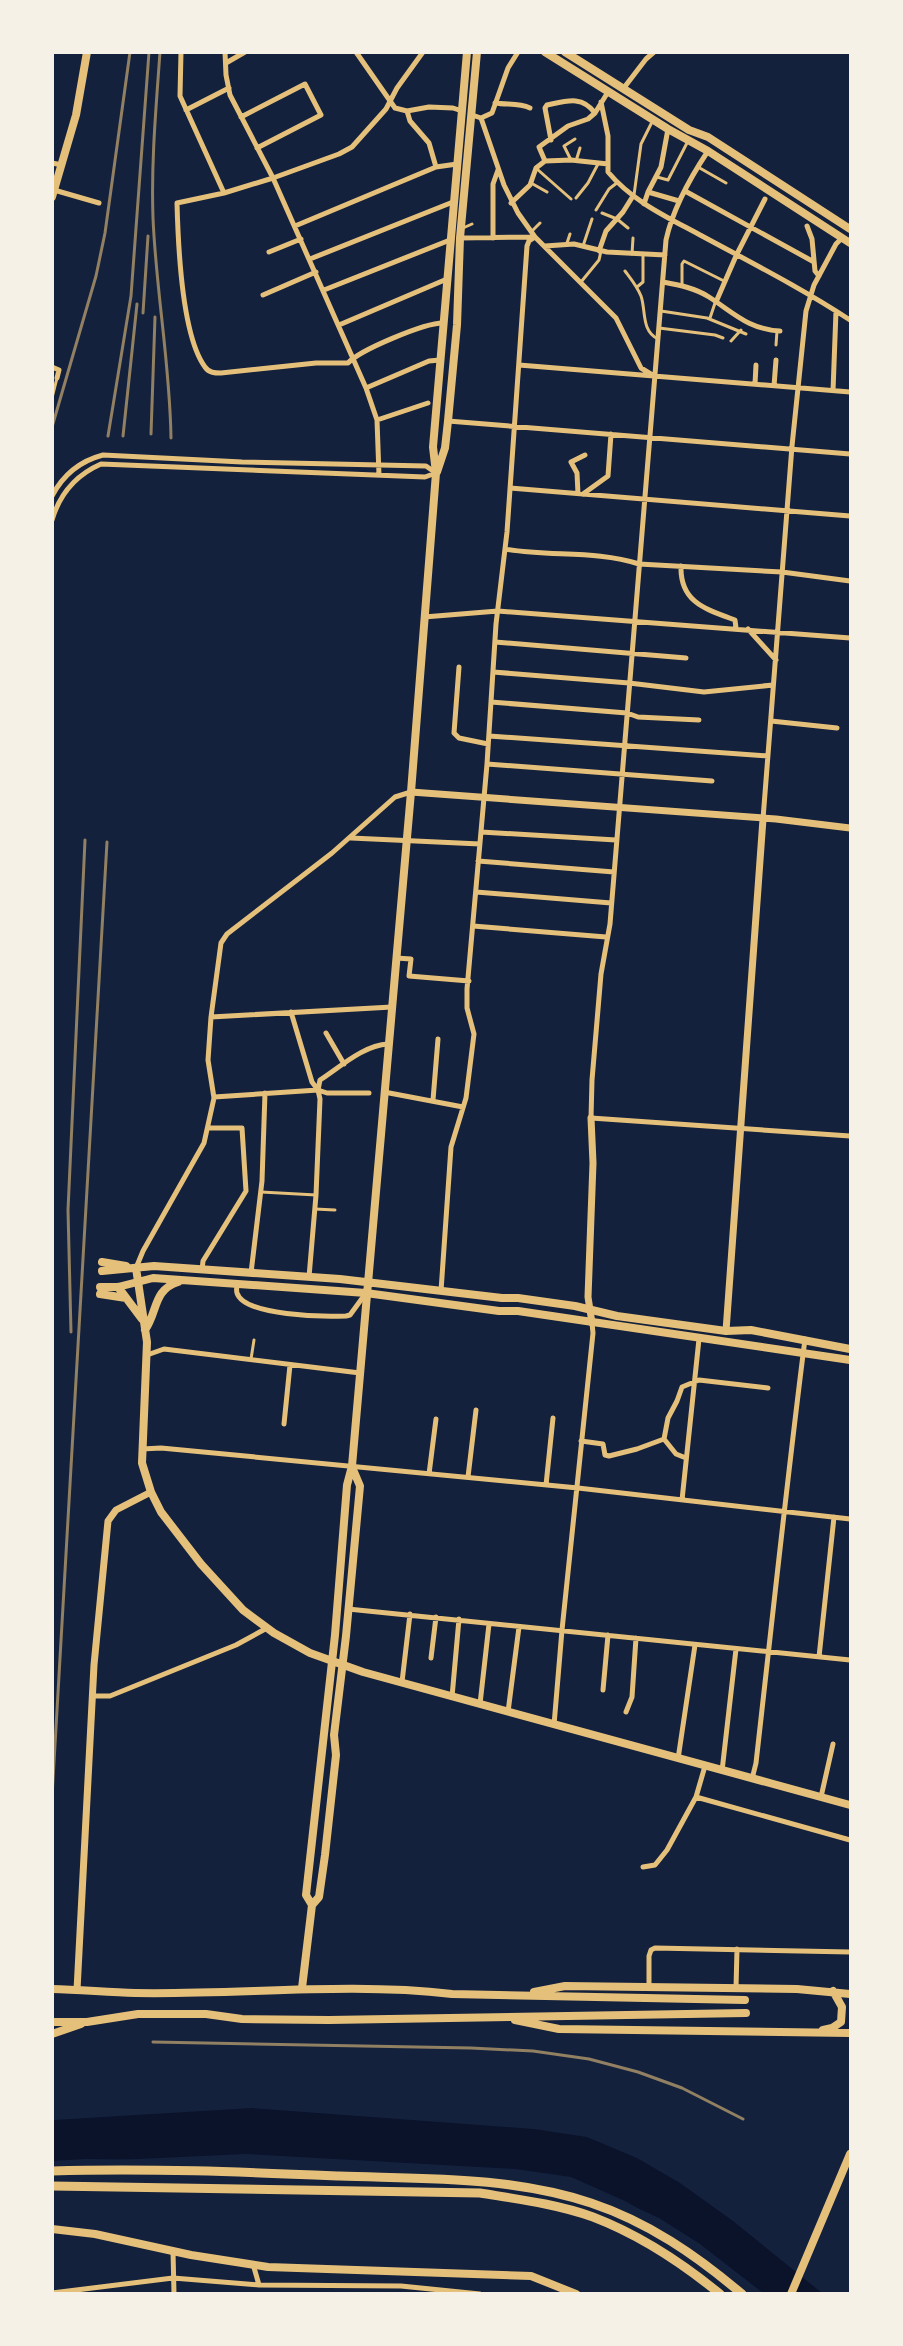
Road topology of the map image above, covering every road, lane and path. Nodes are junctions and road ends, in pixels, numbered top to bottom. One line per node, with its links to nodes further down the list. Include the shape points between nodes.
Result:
1 (87, 52): 42 (main road)
2 (181, 52): 21 (street, via 180,96)
3 (225, 52): 13 (street)
4 (245, 52): 13 (street)
5 (356, 52): 17 (street)
6 (423, 52): 17 (street)
7 (467, 52): 23 (main road)
8 (477, 52): 25 (main road)
9 (518, 52): 19 (street)
10 (545, 52): 16 (main road)
11 (565, 52): 15 (main road)
12 (654, 52): 15 (street)
13 (226, 63): 14 (street)
14 (229, 88): 21 (street); 26 (street)
15 (623, 89): 49 (main road)
16 (608, 92): 18 (street); 28 (main road)
17 (389, 101): 22 (street, via 395,108); 48 (street, via 352,147)
18 (601, 102): 24 (street); 41 (street, via 608,136)
19 (495, 103): 20 (street); 27 (street, via 492,112)
20 (530, 108)
21 (186, 110): 54 (street)
22 (407, 111): 23 (street, via 429,107); 43 (street, via 410,121 429,143)
23 (462, 111): 39 (main road)
24 (595, 113): 31 (street, via 568,126); 31 (street, via 586,103 573,100 548,105 545,108)
25 (472, 115): 27 (street); 80 (main road)
26 (241, 117): 33 (street); 33 (street, via 304,84 321,115)
27 (481, 118): 46 (street)
28 (653, 120): 29 (main road); 59 (lane, via 640,146)
29 (668, 129): 32 (main road); 47 (street, via 661,167)
30 (575, 139): 36 (lane, via 564,145)
31 (551, 140): 37 (street, via 539,147)
32 (688, 141): 35 (main road); 47 (lane, via 669,180)
33 (257, 148): 48 (street)
34 (580, 148): 36 (lane)
35 (708, 152): 44 (street); 53 (main road)
36 (574, 160): 37 (street); 40 (street)
37 (545, 161): 45 (street)
38 (52, 163): 42 (street)
39 (457, 164): 43 (street); 64 (main road)
40 (598, 164): 41 (street); 60 (lane)
41 (608, 164): 51 (street, via 608,174)
42 (62, 165): 58 (main road)
43 (436, 167): 75 (street)
44 (698, 167): 52 (lane); 57 (street)
45 (536, 168): 50 (street); 61 (lane)
46 (498, 170): 66 (street); 83 (street, via 493,184)
47 (655, 176): 56 (street)
48 (273, 178): 54 (street); 75 (street)
49 (774, 178): 53 (main road); 79 (main road)
50 (531, 183): 55 (lane); 66 (street)
51 (618, 183): 59 (street); 68 (lane, via 610,188)
52 (726, 183)
53 (767, 190): 85 (main road)
54 (224, 192): 127 (street, via 177,203 177,243 189,329 205,368 221,373 348,363)
55 (547, 192)
56 (648, 192): 63 (street); 67 (street)
57 (684, 192): 63 (street); 77 (street)
58 (53, 193): 65 (street)
59 (633, 196): 67 (street); 71 (street)
60 (576, 198)
61 (571, 199)
62 (765, 199): 77 (street)
63 (679, 201): 72 (street)
64 (453, 202): 87 (main road); 98 (street)
65 (99, 203)
66 (511, 203): 81 (street)
67 (644, 204): 72 (street)
68 (596, 210)
69 (602, 213): 71 (lane)
70 (592, 219): 91 (lane)
71 (617, 219): 78 (lane); 92 (street, via 605,232)
72 (670, 221): 96 (street); 97 (street)
73 (540, 223): 81 (lane)
74 (472, 224): 80 (lane)
75 (295, 226): 86 (street)
76 (807, 226): 99 (street)
77 (751, 227): 97 (street); 99 (street)
78 (628, 228)
79 (850, 230)
80 (461, 233): 83 (street); 144 (main road)
81 (533, 234): 83 (street); 90 (street); 130 (street, via 527,246)
82 (570, 234): 89 (lane)
83 (492, 238)
84 (633, 238): 94 (lane)
85 (842, 238): 88 (main road); 102 (street)
86 (301, 239): 93 (street); 98 (street)
87 (450, 240): 103 (main road); 109 (street)
88 (850, 243)
89 (566, 244): 90 (street); 91 (street)
90 (545, 246): 105 (street)
91 (583, 246): 92 (street)
92 (600, 251): 94 (street); 105 (lane, via 599,260)
93 (269, 252)
94 (632, 254): 95 (street)
95 (643, 254): 96 (street); 108 (lane, via 643,283)
96 (665, 255): 106 (street)
97 (736, 256): 104 (street); 110 (street)
98 (310, 259): 101 (street)
99 (814, 261): 102 (street)
100 (625, 271): 108 (lane)
101 (316, 272): 109 (street); 111 (street)
102 (819, 276): 110 (street)
103 (447, 279): 117 (main road); 118 (street)
104 (725, 281): 107 (lane, via 686,261 682,264); 112 (street)
105 (581, 282): 133 (street, via 616,318 641,368)
106 (663, 282): 107 (street); 113 (street)
107 (682, 285): 112 (street)
108 (637, 287): 124 (lane, via 646,324)
109 (324, 290): 118 (street)
110 (811, 294): 114 (street); 138 (street)
111 (263, 296)
112 (716, 302): 115 (lane); 121 (street, via 756,328)
113 (661, 311): 115 (lane); 119 (street)
114 (836, 311): 116 (street); 139 (street)
115 (710, 318): 120 (lane)
116 (850, 320)
117 (443, 323): 127 (street, via 430,324); 128 (main road)
118 (339, 325): 127 (street)
119 (659, 328): 123 (lane); 124 (street)
120 (741, 330): 122 (lane); 125 (lane)
121 (779, 331): 126 (lane)
122 (746, 334)
123 (723, 338)
124 (658, 339): 133 (street)
125 (731, 341)
126 (776, 345)
127 (353, 357): 137 (street)
128 (440, 360): 137 (street); 152 (main road, via 433,447)
129 (776, 360): 136 (street)
130 (519, 365): 133 (street); 145 (street)
131 (756, 365): 135 (street)
132 (52, 367): 134 (street, via 59,370)
133 (655, 376): 135 (street); 147 (street)
134 (57, 378): 141 (lane)
135 (755, 384): 136 (street)
136 (774, 386): 138 (street)
137 (366, 388): 143 (street)
138 (798, 388): 139 (street); 148 (street)
139 (833, 391): 140 (street)
140 (850, 392)
141 (52, 398)
142 (428, 403): 143 (street)
143 (377, 420): 151 (street)
144 (448, 421): 145 (street); 152 (main road, via 445,448)
145 (513, 426): 146 (street); 154 (street)
146 (611, 434): 147 (street); 155 (street, via 608,476)
147 (650, 437): 148 (street); 157 (street)
148 (791, 450): 149 (street); 158 (street)
149 (850, 454)
150 (585, 455): 155 (street, via 571,462)
151 (379, 466): 152 (street, via 426,466); 153 (street); 156 (street, via 103,455 66,475)
152 (436, 473): 153 (street, via 425,477); 167 (main road)
153 (380, 475): 160 (street, via 101,464 76,478)
154 (510, 488): 155 (street); 161 (street)
155 (581, 494): 157 (street)
156 (52, 496)
157 (645, 499): 158 (street); 162 (street)
158 (787, 512): 159 (street); 164 (street)
159 (850, 516)
160 (52, 520)
161 (506, 549): 162 (street, via 625,559); 166 (street)
162 (639, 564): 163 (street); 168 (street)
163 (681, 566): 164 (street); 169 (street, via 684,590 698,604 735,620)
164 (782, 572): 165 (street); 171 (street)
165 (850, 581)
166 (498, 611): 167 (street); 168 (street); 173 (street)
167 (424, 617): 193 (main road)
168 (634, 621): 169 (street); 174 (street)
169 (736, 628): 170 (street)
170 (748, 629): 171 (street); 176 (street)
171 (778, 632): 172 (street); 176 (street)
172 (850, 638)
173 (495, 642): 174 (street); 178 (street)
174 (632, 654): 175 (street); 179 (street)
175 (686, 658)
176 (776, 660): 180 (street)
177 (459, 667): 187 (street, via 454,733 459,738)
178 (493, 672): 179 (street); 181 (street)
179 (629, 683): 180 (street, via 704,692); 182 (street)
180 (774, 685): 184 (street)
181 (491, 702): 182 (street); 186 (street)
182 (627, 713): 183 (street); 188 (street)
183 (699, 720)
184 (771, 721): 185 (street); 189 (street)
185 (837, 728)
186 (489, 736): 187 (street); 188 (street)
187 (488, 744): 190 (street)
188 (624, 744): 189 (street); 191 (street)
189 (768, 756): 196 (street)
190 (487, 764): 191 (street); 194 (street)
191 (622, 774): 192 (street); 195 (street)
192 (712, 781)
193 (411, 792): 194 (street); 199 (street, via 395,796); 200 (main road)
194 (483, 799): 195 (street); 198 (street)
195 (619, 807): 196 (street); 201 (street)
196 (763, 819): 197 (street); 227 (street)
197 (850, 828)
198 (481, 832): 201 (street); 202 (street)
199 (351, 838): 200 (street); 213 (street, via 227,934 218,955)
200 (407, 840): 202 (street); 209 (main road)
201 (616, 840): 204 (street)
202 (480, 843): 203 (street)
203 (478, 861): 204 (street); 205 (street)
204 (614, 872): 206 (street)
205 (476, 892): 206 (street); 207 (street)
206 (611, 903): 208 (street)
207 (473, 926): 208 (street); 210 (street)
208 (606, 937): 225 (street)
209 (396, 958): 210 (street, via 411,959 409,976); 211 (main road)
210 (469, 981): 224 (street, via 467,1008 474,1034)
211 (392, 1007): 212 (street); 216 (main road)
212 (291, 1012): 213 (street); 218 (street, via 312,1082)
213 (211, 1017): 222 (street, via 208,1060)
214 (326, 1033): 217 (street)
215 (438, 1039): 223 (street)
216 (388, 1044): 217 (street, via 371,1047); 219 (main road)
217 (344, 1064): 218 (street, via 320,1080)
218 (318, 1090): 220 (street); 221 (street); 230 (street)
219 (384, 1092): 223 (street); 239 (main road)
220 (265, 1093): 222 (street); 229 (street)
221 (369, 1093)
222 (214, 1097): 226 (street)
223 (433, 1100): 224 (street)
224 (463, 1107): 243 (street, via 451,1147)
225 (591, 1118): 227 (street); 246 (street)
226 (208, 1128): 234 (street, via 204,1143); 235 (street, via 242,1128 246,1191 203,1261)
227 (741, 1128): 228 (street); 250 (street)
228 (850, 1136)
229 (261, 1192): 230 (lane); 236 (street)
230 (316, 1195): 231 (street)
231 (315, 1209): 232 (lane); 237 (street)
232 (335, 1210)
233 (102, 1267): 234 (main road)
234 (136, 1269): 235 (main road, via 154,1266); 240 (main road)
235 (202, 1270): 236 (main road)
236 (251, 1273): 237 (main road)
237 (309, 1276): 239 (main road)
238 (182, 1281): 240 (main road, via 153,1278); 241 (main road); 249 (main road, via 162,1290)
239 (367, 1281): 243 (main road); 244 (main road)
240 (138, 1282): 242 (main road); 247 (main road)
241 (237, 1284): 244 (main road); 244 (street, via 239,1297 274,1313 351,1315)
242 (118, 1287): 245 (main road); 245 (main road, via 100,1290)
243 (441, 1292): 246 (main road, via 518,1298)
244 (366, 1293): 248 (main road); 260 (main road)
245 (126, 1298): 247 (main road)
246 (590, 1310): 248 (street); 250 (main road)
247 (143, 1320): 249 (main road)
248 (592, 1323): 251 (main road); 268 (street)
249 (145, 1330): 256 (main road)
250 (726, 1331): 252 (main road, via 751,1330)
251 (699, 1339): 255 (main road); 261 (street)
252 (805, 1339): 254 (main road); 255 (street)
253 (254, 1340): 257 (lane)
254 (850, 1348)
255 (803, 1353): 258 (main road); 278 (street)
256 (147, 1355): 257 (street, via 164,1349); 269 (main road)
257 (251, 1360): 259 (street)
258 (850, 1360)
259 (290, 1365): 260 (street); 266 (street)
260 (360, 1373): 271 (main road)
261 (693, 1383): 262 (street, via 699,1380); 267 (street, via 682,1387 668,1418); 270 (street)
262 (768, 1388)
263 (476, 1410): 273 (street)
264 (553, 1418): 274 (street)
265 (436, 1419): 272 (street)
266 (284, 1424)
267 (664, 1439): 268 (street, via 609,1456 604,1455 603,1444); 270 (street, via 676,1454)
268 (581, 1441): 275 (street)
269 (142, 1449): 271 (street); 276 (main road)
270 (686, 1458): 277 (street)
271 (352, 1466): 272 (street); 281 (main road, via 360,1486); 297 (main road)
272 (429, 1474): 273 (street)
273 (468, 1477): 274 (street)
274 (546, 1485): 275 (street)
275 (578, 1488): 277 (street); 288 (street)
276 (151, 1492): 287 (main road, via 165,1518 201,1564 243,1610); 301 (street, via 116,1510 108,1521)
277 (682, 1500): 278 (street)
278 (785, 1512): 279 (street); 293 (street)
279 (834, 1517): 280 (street); 294 (street)
280 (850, 1519)
281 (348, 1609): 282 (street); 298 (main road)
282 (410, 1614): 283 (street); 299 (street)
283 (436, 1617): 284 (street); 295 (street)
284 (459, 1619): 285 (street); 302 (street)
285 (489, 1624): 286 (street); 303 (street)
286 (519, 1627): 288 (street); 304 (street)
287 (267, 1628): 297 (main road); 301 (street, via 236,1645 110,1696)
288 (562, 1630): 289 (street); 306 (street)
289 (608, 1635): 290 (street); 300 (street)
290 (636, 1638): 291 (street); 305 (street, via 632,1697)
291 (695, 1646): 292 (street); 308 (street)
292 (736, 1649): 293 (street); 310 (street)
293 (768, 1653): 294 (street); 311 (street)
294 (819, 1657): 296 (street)
295 (431, 1658)
296 (850, 1660)
297 (331, 1661): 298 (main road); 317 (main road, via 306,1895)
298 (342, 1665): 299 (main road); 317 (main road, via 326,1855 319,1897)
299 (402, 1682): 302 (main road)
300 (603, 1690)
301 (93, 1696): 324 (street)
302 (452, 1697): 303 (main road)
303 (480, 1704): 304 (main road)
304 (508, 1712): 306 (main road)
305 (626, 1712)
306 (554, 1725): 308 (main road)
307 (833, 1744): 313 (street)
308 (678, 1759): 309 (main road)
309 (705, 1767): 310 (main road); 312 (street)
310 (722, 1771): 311 (main road)
311 (752, 1779): 313 (main road)
312 (696, 1797): 315 (street); 316 (street, via 662,1858)
313 (821, 1797): 314 (main road)
314 (850, 1805)
315 (850, 1840)
316 (643, 1867)
317 (312, 1905): 323 (main road)
318 (737, 1949): 319 (street); 320 (street, via 651,1950); 321 (street)
319 (848, 1952)
320 (649, 1987): 321 (main road); 327 (main road, via 565,1986)
321 (736, 1988): 325 (main road)
322 (52, 1989): 324 (main road)
323 (302, 1989): 324 (main road, via 136,1993); 327 (main road, via 412,1989)
324 (77, 1990)
325 (833, 1991): 326 (main road); 333 (main road, via 842,2007 841,2022)
326 (850, 1994)
327 (516, 1995): 328 (main road)
328 (745, 2000)
329 (746, 2013): 330 (main road)
330 (500, 2016): 332 (main road, via 329,2020 138,2014); 333 (main road, via 559,2029)
331 (52, 2022): 332 (main road)
332 (87, 2022): 335 (main road)
333 (814, 2032): 334 (main road)
334 (850, 2033)
335 (52, 2034)
336 (849, 2158): 350 (main road)
337 (52, 2171): 349 (highway, via 434,2178 540,2189 594,2204 643,2224 683,2248)
338 (52, 2186): 348 (highway, via 480,2193 592,2217 638,2237 684,2265)
339 (52, 2229): 340 (main road)
340 (173, 2251): 341 (main road); 342 (street)
341 (254, 2264): 343 (street); 347 (main road, via 531,2276)
342 (173, 2278): 343 (street); 344 (street); 345 (street)
343 (259, 2285): 346 (street, via 401,2286)
344 (52, 2294)
345 (174, 2294)
346 (480, 2294)
347 (576, 2294)
348 (720, 2294)
349 (742, 2294)
350 (791, 2294)

